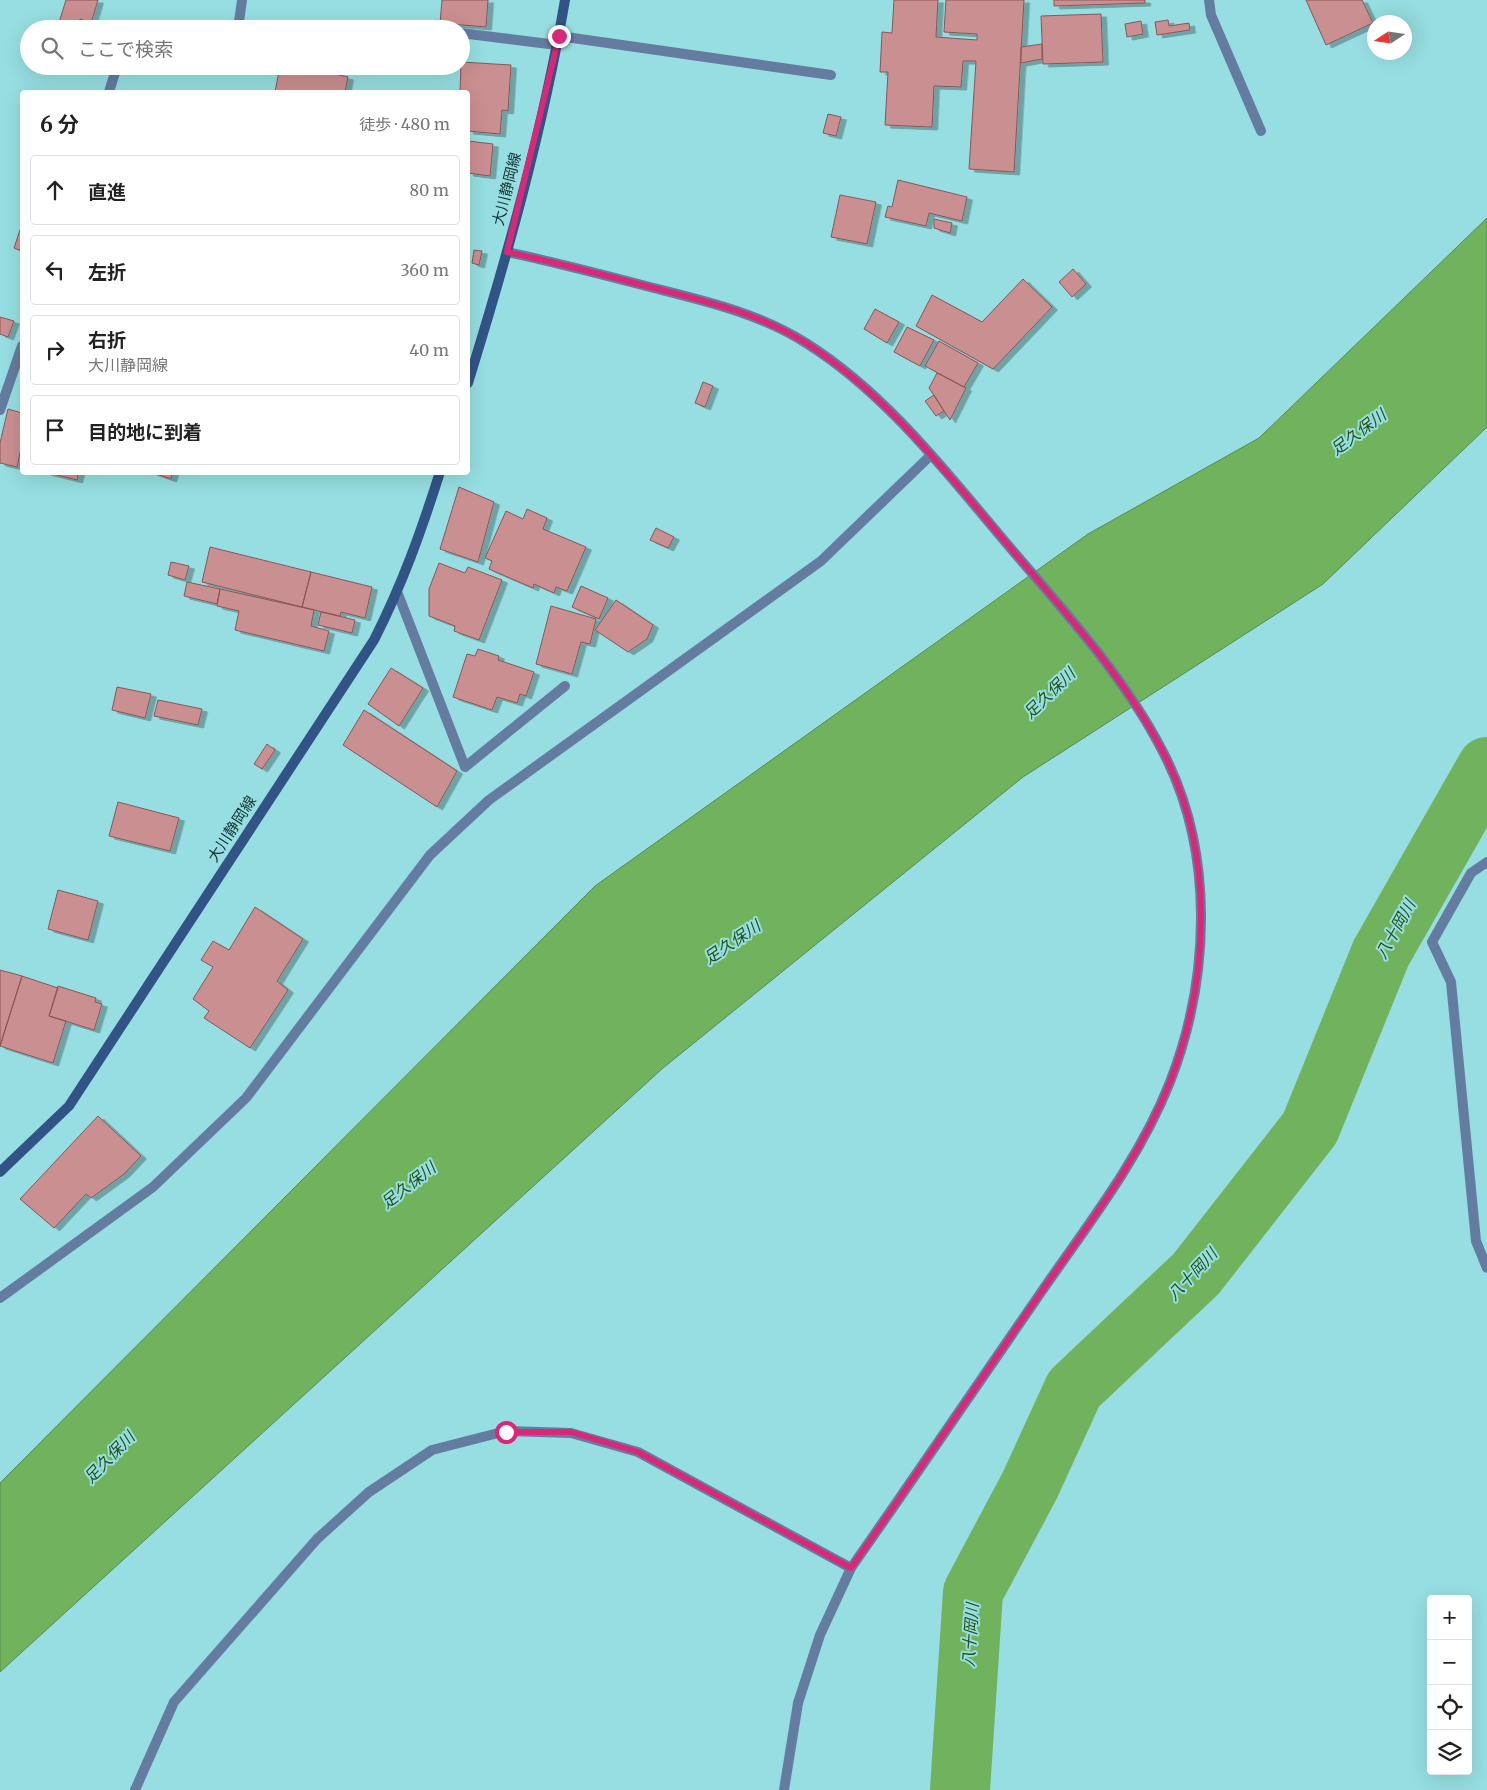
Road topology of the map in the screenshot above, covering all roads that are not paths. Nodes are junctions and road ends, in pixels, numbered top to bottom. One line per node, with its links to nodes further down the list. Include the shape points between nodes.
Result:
1 (242, 0): 4 (street)
2 (565, 0): 6 (main road, 大川静岡線)
3 (1209, 0): 10 (street, via 1211,15)
4 (239, 20)
5 (470, 34): 6 (street)
6 (558, 41): 8 (street); 11 (main road, 大川静岡線)
7 (114, 75): 9 (street)
8 (831, 75)
9 (110, 90)
10 (1261, 131)
11 (507, 252): 13 (main road, 大川静岡線); 15 (street, via 714,303 762,320 804,341 842,368)
12 (20, 352): 14 (street)
13 (470, 376)
14 (0, 410)
15 (931, 455): 22 (street, via 821,561 489,800 430,855 246,1098 153,1187); 23 (street, via 1117,678 1164,754 1186,806 1197,861 1201,950 1194,998 1170,1081 1133,1159)
16 (439, 475): 17 (main road, 大川静岡線)
17 (398, 594): 18 (street, via 465,767); 20 (main road, 大川静岡線, via 374,640 70,1106)
18 (565, 686)
19 (1487, 862): 21 (street, via 1471,874 1432,942 1452,982 1476,1241)
20 (0, 1172)
21 (1487, 1268)
22 (0, 1298)
23 (851, 1568): 24 (street, via 638,1452 571,1432 506,1432 432,1450 369,1492 310,1546 174,1702); 25 (street, via 820,1634 798,1703)
24 (135, 1790)
25 (784, 1790)

